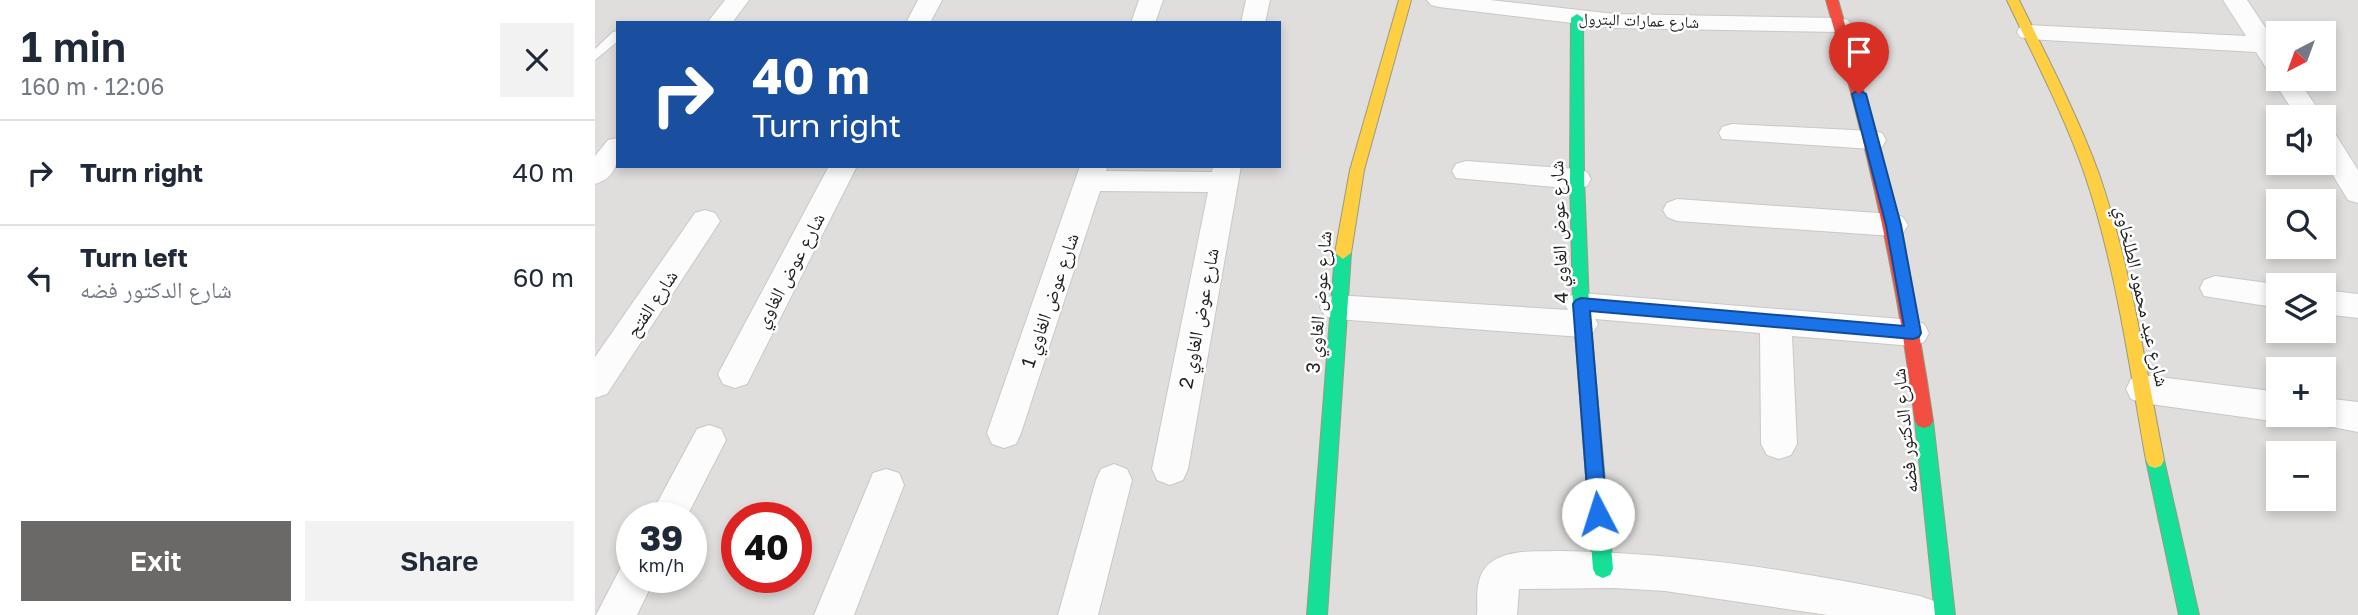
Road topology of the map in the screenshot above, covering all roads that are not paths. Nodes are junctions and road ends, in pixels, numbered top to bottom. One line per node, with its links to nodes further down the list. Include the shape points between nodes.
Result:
1 (737, 0): 12 (street)
2 (930, 0): 13 (street)
3 (1151, 0): 14 (street)
4 (1258, 0): 15 (street)
5 (1405, 0): 40 (street, شارع عوض الغاوي 3, via 1357,170)
6 (1439, 0): 11 (street, شارع عمارات البترول)
7 (1832, 0): 16 (street, شارع الدكتور فضه)
8 (2013, 0): 17 (street, شارع عيد محمود الطلخاوي)
9 (2235, 0): 19 (street)
10 (1651, 11): 11 (street, شارع عمارات البترول); 16 (street, شارع عمارات البترول)
11 (1577, 18): 31 (street, شارع عوض الغاوي 4)
12 (721, 21)
13 (919, 21)
14 (1144, 21)
15 (1254, 21)
16 (1839, 25): 23 (street, شارع الدكتور فضه)
17 (2029, 32): 19 (street); 47 (street, شارع عيد محمود الطلخاوي, via 2082,147 2099,200 2116,257)
18 (616, 36): 21 (lane)
19 (2264, 45): 20 (street)
20 (2266, 48)
21 (595, 56)
22 (1733, 133): 23 (street)
23 (1872, 140): 35 (street, شارع الدكتور فضه)
24 (616, 149): 28 (street)
25 (2336, 158): 32 (street)
26 (842, 168): 45 (street, شارع عوض الغاوي)
27 (1466, 171): 31 (street)
28 (595, 174)
29 (1092, 174): 30 (street); 51 (street, شارع عوض الغاوي 1)
30 (1225, 174): 54 (street, شارع عوض الغاوي 2)
31 (1577, 179): 41 (street, شارع عوض الغاوي 4)
32 (2358, 193)
33 (1677, 210): 35 (street)
34 (705, 221): 44 (street, شارع الفتح)
35 (1893, 225): 43 (street, شارع الدكتور فضه)
36 (2215, 288): 37 (street)
37 (2266, 294)
38 (2336, 303): 39 (street)
39 (2358, 306)
40 (1336, 307): 41 (street); 63 (street, شارع عوض الغاوي 3)
41 (1582, 314): 42 (street); 58 (street, شارع عوض الغاوي 4)
42 (1776, 321): 43 (street); 53 (street)
43 (1913, 333): 66 (street, شارع الدكتور فضه)
44 (609, 344): 46 (street, شارع الفتح)
45 (735, 374)
46 (595, 384)
47 (2143, 389): 48 (street); 67 (street, شارع عيد محمود الطلخاوي, via 2167,525)
48 (2266, 405)
49 (2336, 414): 50 (street)
50 (2358, 417)
51 (1004, 433)
52 (709, 440): 57 (street)
53 (1779, 444)
54 (1170, 469)
55 (1114, 480): 62 (street)
56 (886, 485): 61 (street)
57 (676, 502)
58 (1603, 569): 64 (street, via 1511,571 1498,582); 65 (street, via 1731,579)
59 (628, 593): 60 (street)
60 (616, 615)
61 (834, 615)
62 (1078, 615)
63 (1317, 615)
64 (1497, 615)
65 (1920, 615)
66 (1945, 615)
67 (2189, 615)

